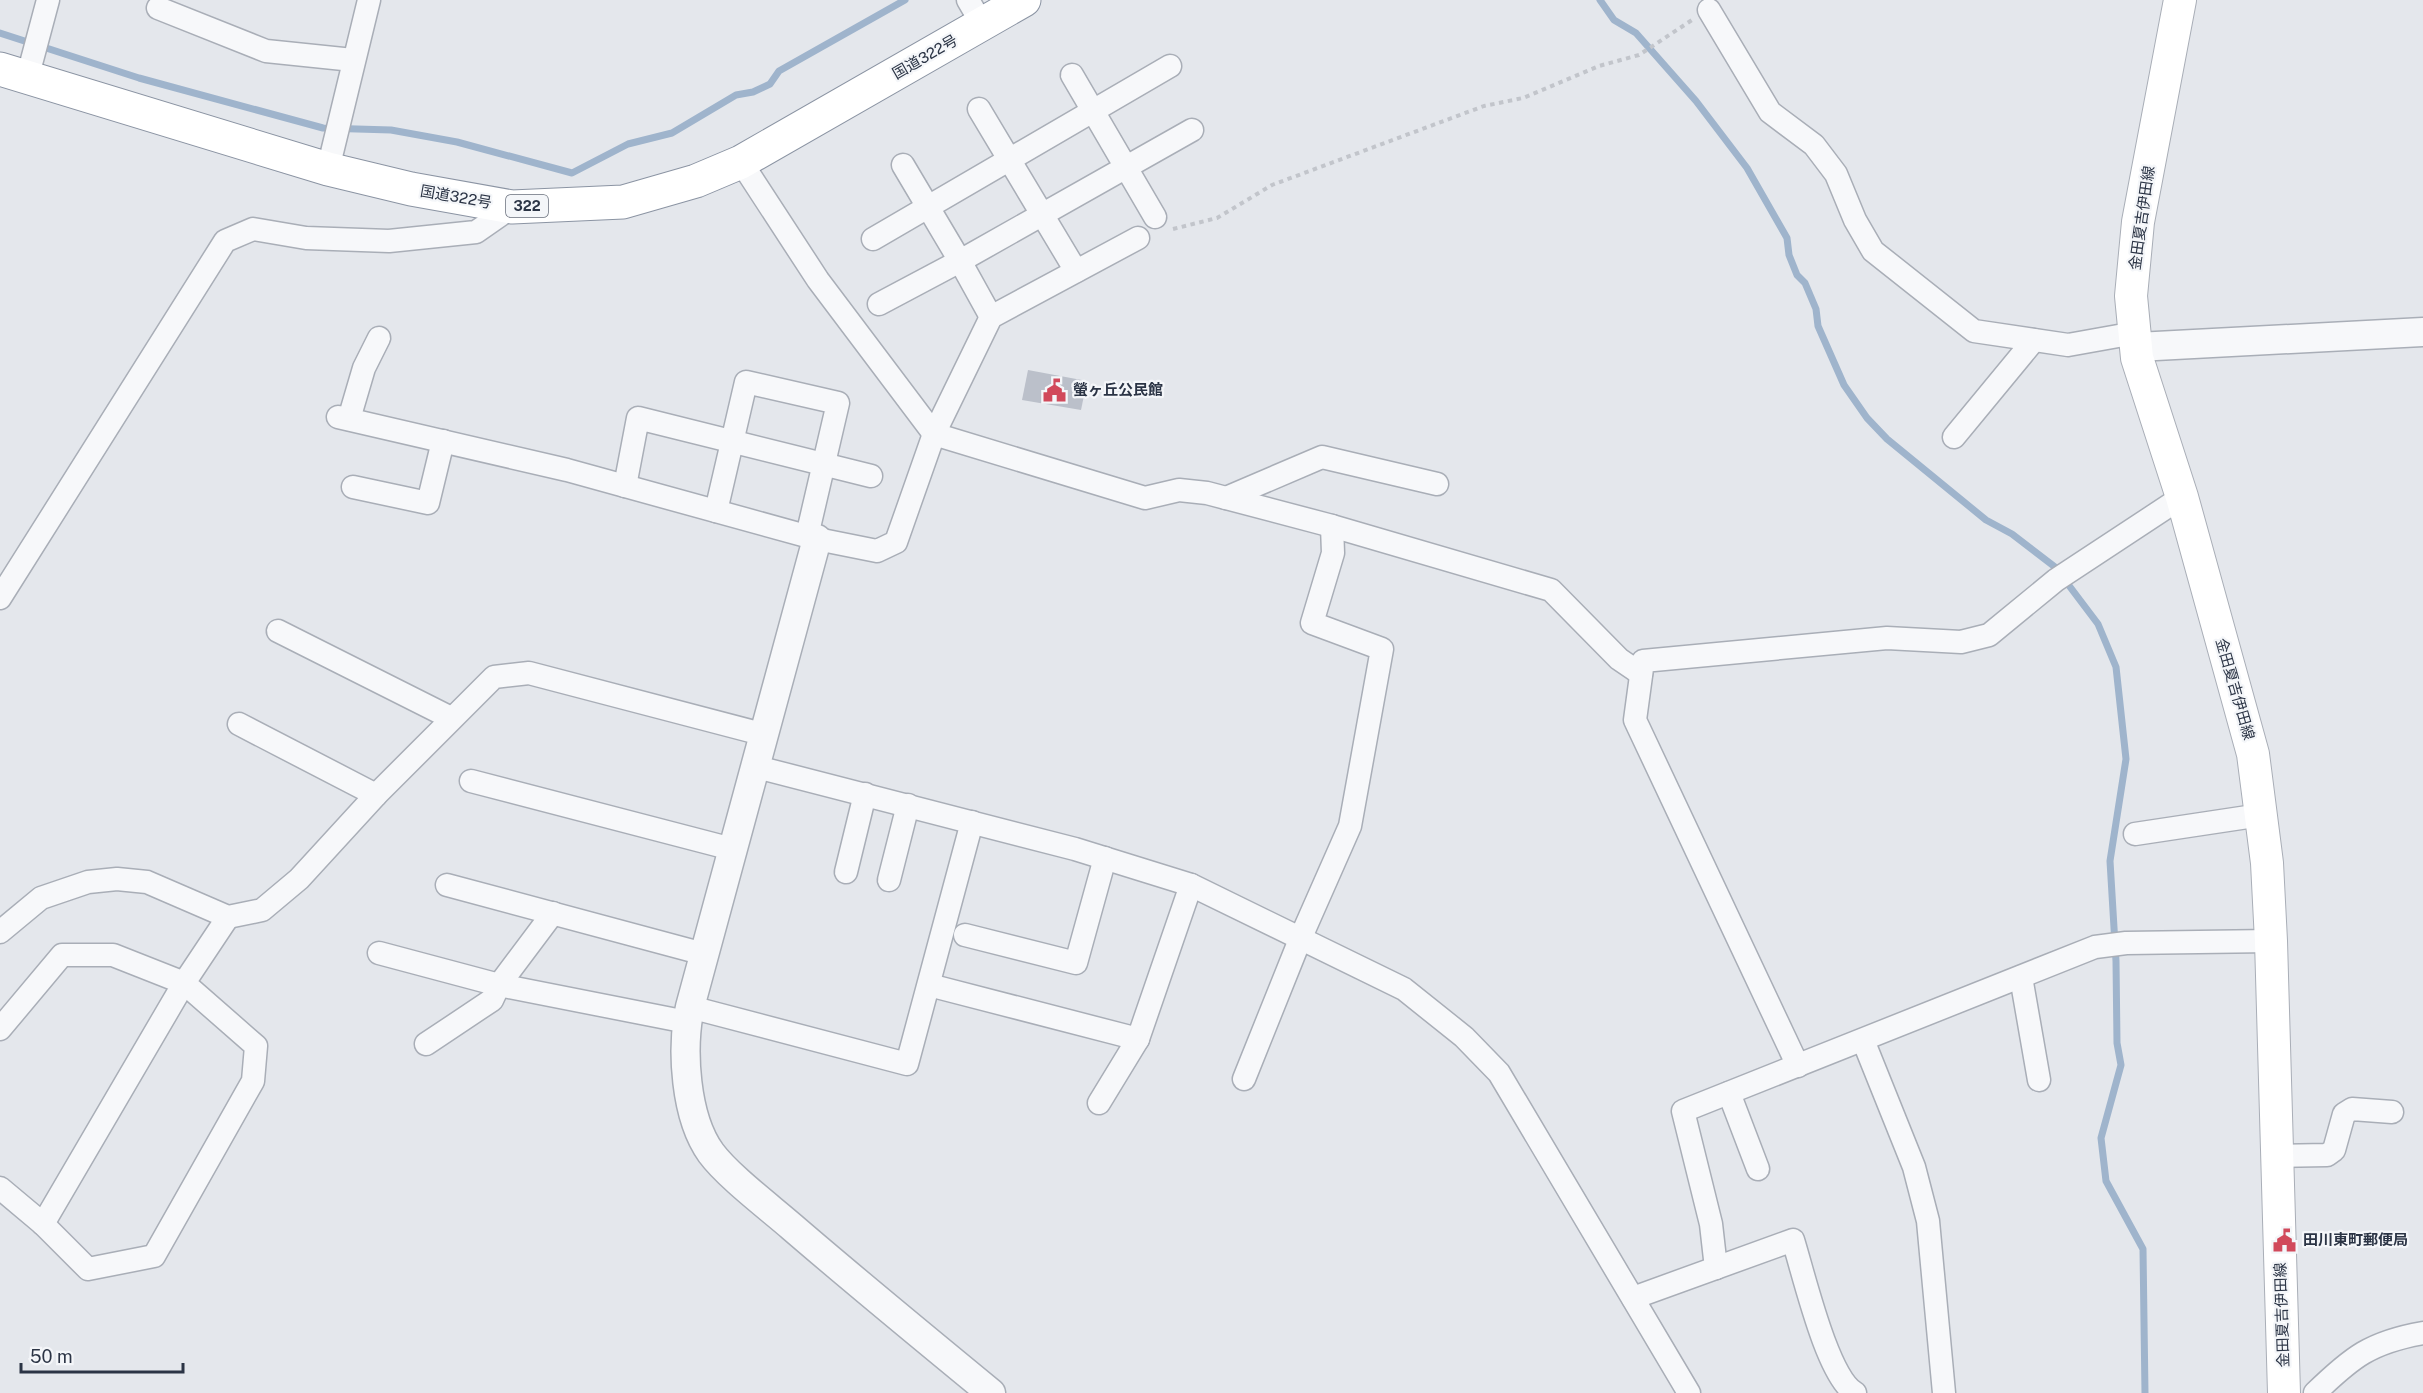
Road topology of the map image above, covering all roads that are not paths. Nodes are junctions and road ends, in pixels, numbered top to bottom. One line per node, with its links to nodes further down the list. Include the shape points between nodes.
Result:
1 (369, 0): 8 (street)
2 (1024, 0): 7 (highway, 国道322号 / 322)
3 (2180, 0): 33 (main road, 金田夏吉伊田線, via 2138,222 2132,296)
4 (158, 8): 8 (street, via 266,51)
5 (1709, 10): 32 (street, via 1770,112 1814,146 1836,174 1855,220 1873,250 1974,331)
6 (45, 11): 9 (street)
7 (975, 12): 17 (highway, 国道322号 / 322)
8 (353, 60): 15 (street)
9 (21, 64): 15 (highway, 国道322号 / 322)
10 (1170, 66): 13 (street)
11 (1072, 75): 13 (street)
12 (979, 109): 16 (street)
13 (1093, 111): 16 (street); 19 (street)
14 (1192, 130): 19 (street)
15 (331, 156): 20 (highway, 国道322号 / 322, via 411,189)
16 (1008, 160): 21 (street); 22 (street)
17 (741, 162): 20 (highway, 国道322号 / 322, via 696,181 623,202); 34 (street, via 818,280)
18 (903, 165): 21 (street)
19 (1126, 167): 22 (street); 23 (street)
20 (512, 207): 48 (street, via 476,232 389,241 306,238 253,229 225,241)
21 (928, 207): 24 (street); 26 (street)
22 (1041, 216): 26 (street); 27 (street)
23 (1155, 217)
24 (873, 238)
25 (1138, 238): 27 (street)
26 (960, 261): 28 (street); 29 (street)
27 (1076, 271): 29 (street)
28 (879, 304)
29 (991, 316): 34 (street)
30 (2423, 332): 33 (street)
31 (379, 338): 36 (street, via 344,418)
32 (2034, 340): 33 (street, via 2068,345); 35 (street)
33 (2136, 340): 43 (main road, 金田夏吉伊田線, via 2137,358)
34 (934, 434): 44 (street, via 1145,498 1179,490); 47 (street, via 896,542 877,552)
35 (1954, 437)
36 (443, 441): 41 (street); 42 (street, via 428,503)
37 (732, 442): 38 (street); 38 (street, via 746,382 838,403); 41 (street, via 638,418); 45 (street)
38 (824, 465): 39 (street); 47 (street)
39 (872, 477)
40 (1437, 484): 44 (street, via 1322,458)
41 (625, 486): 45 (street)
42 (352, 487)
43 (2182, 497): 50 (street, via 2064,574 1989,635 1961,642 1887,638 1654,660 1642,662); 59 (main road, 金田夏吉伊田線, via 2253,754)
44 (1226, 498): 46 (street)
45 (716, 511): 47 (street)
46 (1332, 526): 50 (street, via 1551,590 1619,659); 72 (street, via 1333,553 1312,623 1382,649 1350,826)
47 (812, 538): 53 (street)
48 (0, 598)
49 (278, 631): 51 (street)
50 (1641, 674): 85 (street, via 1635,720)
51 (451, 718): 53 (street, via 494,676 529,673); 56 (street)
52 (239, 724): 56 (street)
53 (762, 734): 54 (street)
54 (753, 766): 57 (street); 62 (street)
55 (471, 781): 62 (street)
56 (376, 795): 69 (street, via 300,879 262,910)
57 (865, 795): 58 (street); 64 (street)
58 (908, 805): 60 (street); 65 (street)
59 (2261, 815): 61 (street); 73 (main road, 金田夏吉伊田線)
60 (972, 822): 63 (street); 79 (street)
61 (2135, 834)
62 (732, 849): 75 (street)
63 (1105, 858): 67 (street); 71 (street, via 1076,963)
64 (846, 872)
65 (889, 880)
66 (447, 885): 68 (street)
67 (1191, 885): 72 (street); 82 (street)
68 (553, 913): 75 (street); 78 (street)
69 (228, 917): 70 (street, via 147,882 117,879 88,882 41,898); 77 (street)
70 (0, 932)
71 (965, 935)
72 (1300, 937): 86 (street); 96 (street, via 1404,989 1464,1037 1499,1073)
73 (2271, 941): 76 (street, via 2095,947); 91 (main road, 金田夏吉伊田線)
74 (379, 953): 78 (street)
75 (704, 954): 80 (street)
76 (2021, 977): 83 (street); 87 (street)
77 (184, 983): 81 (street, via 113,955 62,956); 94 (street); 94 (street, via 256,1046 253,1081 160,1246 154,1256 88,1269)
78 (499, 985): 80 (street); 84 (street, via 492,1000)
79 (928, 985): 80 (street, via 907,1064); 82 (street)
80 (688, 1015): 98 (street, via 688,1086 694,1121 711,1153 852,1279)
81 (0, 1029)
82 (1138, 1039): 89 (street)
83 (1863, 1040): 85 (street); 101 (street, via 1914,1167 1928,1221)
84 (426, 1044)
85 (1798, 1066): 88 (street)
86 (1244, 1079)
87 (2039, 1080)
88 (1729, 1093): 92 (street); 95 (street, via 1683,1111 1711,1224)
89 (1099, 1103)
90 (2392, 1112): 91 (street, via 2352,1109 2344,1114 2334,1150 2327,1155)
91 (2277, 1156): 102 (main road, 金田夏吉伊田線)
92 (1758, 1168)
93 (0, 1188): 94 (street)
94 (43, 1224)
95 (1716, 1268): 96 (street); 100 (street, via 1793,1240 1832,1364 1845,1387)
96 (1633, 1298): 99 (street)
97 (2423, 1333): 103 (street, via 2391,1338 2349,1360)
98 (991, 1393)
99 (1689, 1393)
100 (1855, 1393)
101 (1944, 1393)
102 (2284, 1393)
103 (2315, 1393)

